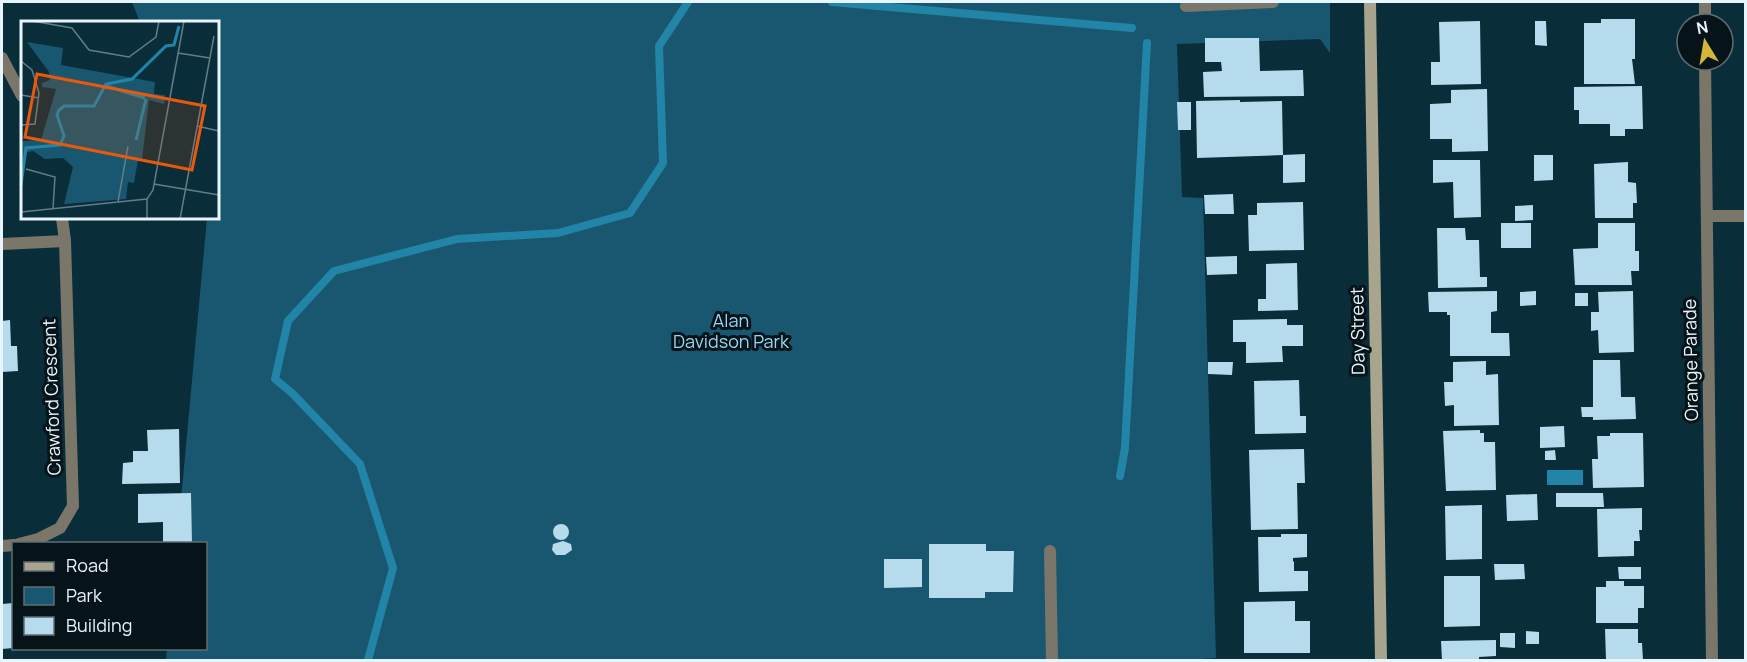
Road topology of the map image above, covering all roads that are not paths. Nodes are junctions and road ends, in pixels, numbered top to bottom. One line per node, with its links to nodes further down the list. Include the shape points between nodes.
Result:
1 (1273, 2): 3 (street)
2 (1370, 2): 15 (street, Day Street)
3 (1186, 6)
4 (2, 58): 6 (street)
5 (1706, 72): 7 (street, Orange Parade)
6 (21, 94)
7 (1707, 216): 8 (street); 16 (street, Orange Parade)
8 (1746, 216)
9 (62, 219): 10 (street, Crawford Crescent)
10 (65, 241): 11 (street); 12 (street, Crawford Crescent, via 73,506 60,528)
11 (2, 244)
12 (25, 542)
13 (1050, 551): 14 (street)
14 (1052, 660)
15 (1381, 660)
16 (1712, 660)

